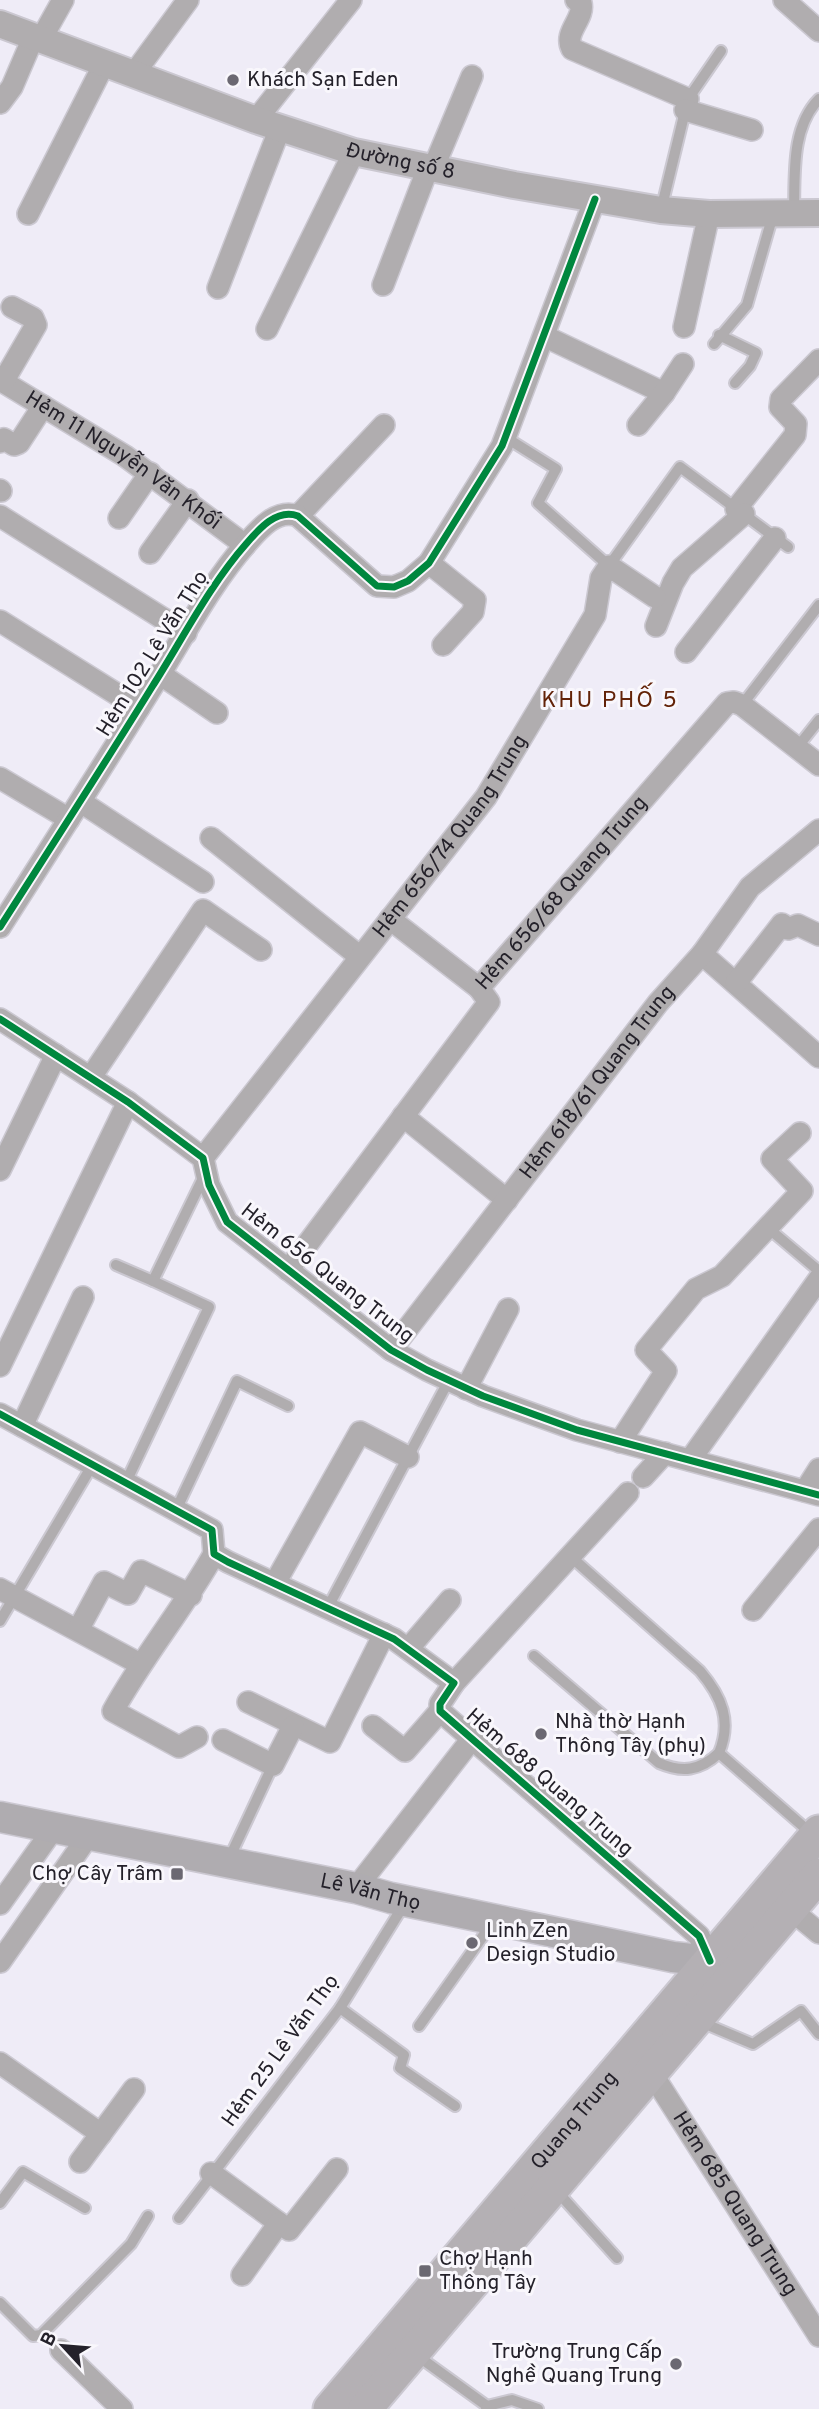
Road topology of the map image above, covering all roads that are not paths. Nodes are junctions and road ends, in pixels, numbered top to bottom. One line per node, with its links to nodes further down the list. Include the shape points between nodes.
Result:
1 (62, 0): 8 (street)
2 (188, 0): 11 (street)
3 (351, 0): 16 (street)
4 (576, 0): 15 (street, via 583,10 570,36 572,49)
5 (784, 0): 7 (street)
6 (0, 24): 8 (street, Đường số 8)
7 (819, 31)
8 (37, 39): 10 (street, Đường số 8); 14 (street)
9 (721, 51): 15 (lane)
10 (104, 64): 11 (street, Đường số 8); 22 (street)
11 (133, 75): 16 (street, Đường số 8)
12 (472, 76): 19 (street)
13 (819, 99): 24 (lane, via 808,110 802,127 795,166)
14 (0, 103)
15 (686, 105): 17 (street); 21 (lane)
16 (268, 124): 18 (street, Đường số 8); 26 (street)
17 (752, 130)
18 (354, 152): 19 (street, Đường số 8); 29 (street)
19 (430, 169): 20 (street, Đường số 8); 25 (street)
20 (594, 199): 21 (street, Đường số 8); 30 (street)
21 (662, 210): 23 (street, Đường số 8)
22 (28, 214)
23 (709, 214): 24 (street, Đường số 8); 28 (street)
24 (795, 214): 34 (lane, via 747,305 716,340 756,353)
25 (383, 285)
26 (218, 288)
27 (12, 307): 33 (street, via 33,318 36,325)
28 (684, 327)
29 (267, 328)
30 (544, 336): 35 (street); 39 (street)
31 (819, 360): 43 (street, via 781,399 780,407 796,424 794,435)
32 (683, 364): 35 (street)
33 (2, 381): 36 (street, Hẻm 11 Nguyễn Văn Khối)
34 (734, 383)
35 (664, 393): 38 (street)
36 (43, 406): 40 (street, via 19,443); 41 (street, Hẻm 11 Nguyễn Văn Khối)
37 (384, 425): 45 (street)
38 (638, 425)
39 (505, 437): 50 (street); 51 (lane, via 556,469 538,503)
40 (0, 442)
41 (150, 473): 42 (street, Hẻm 11 Nguyễn Văn Khối); 46 (street)
42 (188, 500): 48 (street, Hẻm 11 Nguyễn Văn Khối); 49 (street)
43 (740, 511): 47 (lane, Hẻm 656/74 Quang Trung); 51 (lane, Hẻm 656/74 Quang Trung, via 680,467); 55 (street, via 682,568)
44 (1, 516): 56 (street)
45 (298, 516): 48 (street, Hẻm 102 Lê Văn Thọ, via 276,517); 50 (street, via 377,586 394,587 408,581)
46 (119, 517)
47 (781, 542): 58 (street)
48 (245, 545): 56 (street, Hẻm 102 Lê Văn Thọ)
49 (150, 553)
50 (429, 563): 57 (street, via 475,600 473,612)
51 (610, 566): 52 (street); 71 (street, Hẻm 656/74 Quang Trung, via 601,578 595,615 486,797)
52 (655, 597)
53 (819, 605): 60 (lane, Hẻm 656/68 Quang Trung)
54 (0, 621): 61 (street)
55 (656, 626)
56 (186, 633): 59 (street, Hẻm 102 Lê Văn Thọ)
57 (443, 645)
58 (686, 652)
59 (160, 674): 61 (street, Hẻm 102 Lê Văn Thọ); 62 (street)
60 (742, 705): 64 (street); 78 (street, Hẻm 656/68 Quang Trung, via 727,703)
61 (139, 708): 67 (street, Hẻm 102 Lê Văn Thọ)
62 (217, 713)
63 (819, 720): 64 (lane)
64 (796, 748): 65 (street)
65 (819, 765)
66 (0, 778): 67 (street)
67 (75, 811): 70 (street); 72 (street, Hẻm 102 Lê Văn Thọ)
68 (819, 830): 75 (street, Hẻm 618/61 Quang Trung, via 750,887)
69 (211, 838): 76 (street, Hẻm 656/74 Quang Trung)
70 (203, 882)
71 (390, 919): 76 (street, Hẻm 656/74 Quang Trung); 78 (street)
72 (0, 927)
73 (819, 935): 77 (street, via 798,925 788,929 782,924)
74 (261, 950): 82 (street, via 203,910)
75 (702, 954): 77 (street); 88 (street, Hẻm 618/61 Quang Trung)
76 (359, 956): 86 (street, Hẻm 656/74 Quang Trung)
77 (736, 983): 81 (street)
78 (479, 988): 84 (street, Hẻm 656/68 Quang Trung, via 489,1002)
79 (0, 1019): 80 (street)
80 (56, 1055): 82 (street); 87 (street)
81 (819, 1057)
82 (91, 1077): 83 (street)
83 (128, 1102): 86 (street); 98 (street)
84 (403, 1116): 88 (street); 91 (street, Hẻm 656/68 Quang Trung)
85 (800, 1133): 89 (street, via 772,1159 802,1191)
86 (205, 1165): 91 (street, Hẻm 656 Quang Trung, via 227,1222); 94 (lane)
87 (0, 1170)
88 (506, 1200): 97 (street, Hẻm 618/61 Quang Trung)
89 (768, 1228): 92 (lane); 103 (street, via 722,1276 696,1289 646,1350 666,1371)
90 (116, 1265): 94 (lane)
91 (288, 1270): 97 (street, Hẻm 656 Quang Trung)
92 (819, 1270)
93 (819, 1279): 106 (street)
94 (152, 1281): 110 (lane, via 209,1307)
95 (83, 1297): 102 (street)
96 (508, 1309): 99 (street)
97 (391, 1350): 99 (street, Hẻm 656 Quang Trung)
98 (0, 1366)
99 (458, 1384): 103 (street, Hẻm 656 Quang Trung); 105 (lane)
100 (288, 1406): 113 (lane, via 237,1381)
101 (0, 1414): 102 (street)
102 (22, 1426): 107 (street)
103 (620, 1442): 104 (street, Hẻm 656 Quang Trung)
104 (665, 1453): 106 (street, Hẻm 656 Quang Trung); 109 (street)
105 (408, 1457): 117 (street, via 360,1432); 121 (lane)
106 (690, 1460): 112 (street, Hẻm 656 Quang Trung)
107 (93, 1464): 110 (street); 118 (lane)
108 (819, 1469): 112 (street)
109 (643, 1477): 111 (lane)
110 (126, 1482): 113 (street)
111 (628, 1493): 116 (street)
112 (812, 1493)
113 (176, 1510): 115 (street, via 212,1530)
114 (819, 1530): 122 (street)
115 (214, 1553): 117 (street, Hẻm 688 Quang Trung); 119 (street)
116 (570, 1556): 129 (street); 137 (lane, via 712,1684 725,1712)
117 (275, 1583): 121 (street, Hẻm 688 Quang Trung)
118 (8, 1592): 123 (lane); 124 (street)
119 (191, 1595): 124 (street, via 141,1571 128,1594 104,1582); 128 (street)
120 (450, 1600): 126 (street)
121 (328, 1607): 125 (street, Hẻm 688 Quang Trung)
122 (753, 1609)
123 (0, 1621)
124 (78, 1630): 128 (street)
125 (384, 1634): 126 (street, Hẻm 688 Quang Trung); 132 (street, via 330,1742)
126 (408, 1649): 129 (street, Hẻm 688 Quang Trung)
127 (534, 1656): 137 (lane, via 659,1763 694,1769)
128 (139, 1664): 134 (street, via 113,1711 179,1747)
129 (454, 1683): 131 (street, Hẻm 688 Quang Trung)
130 (248, 1702): 132 (street)
131 (440, 1711): 133 (street, via 405,1751); 135 (street, Hẻm 688 Quang Trung)
132 (293, 1726): 138 (street)
133 (373, 1726)
134 (197, 1737)
135 (471, 1740): 145 (street); 152 (street, Hẻm 688 Quang Trung, via 699,1936)
136 (223, 1741): 138 (street)
137 (719, 1753): 141 (lane)
138 (273, 1765): 143 (lane)
139 (0, 1817): 140 (main road, Lê Văn Thọ)
140 (54, 1828): 142 (main road, Lê Văn Thọ); 147 (street)
141 (817, 1834): 152 (main road, Quang Trung)
142 (89, 1835): 143 (main road, Lê Văn Thọ); 151 (street)
143 (226, 1863): 145 (main road, Lê Văn Thọ)
144 (819, 1875): 148 (main road, Quang Trung)
145 (356, 1888): 146 (main road, Lê Văn Thọ)
146 (406, 1901): 149 (main road, Lê Văn Thọ); 153 (lane, Hẻm 25 Lê Văn Thọ)
147 (0, 1903)
148 (790, 1909): 150 (street); 152 (main road, Quang Trung)
149 (494, 1919): 152 (main road, Lê Văn Thọ); 155 (lane)
150 (819, 1933)
151 (0, 1962)
152 (724, 1965): 154 (main road, Quang Trung); 175 (main road, Quang Trung)
153 (340, 2007): 160 (lane, via 404,2055 400,2068); 164 (lane, Hẻm 25 Lê Văn Thọ)
154 (695, 2020): 156 (lane, via 752,2044 801,2011); 158 (main road, Quang Trung)
155 (419, 2026)
156 (819, 2034)
157 (0, 2063): 161 (street)
158 (651, 2072): 165 (main road, Quang Trung); 174 (street, Hẻm 685 Quang Trung)
159 (134, 2090): 161 (street)
160 (455, 2106)
161 (101, 2134): 162 (street)
162 (80, 2162)
163 (337, 2169): 170 (street, via 289,2230)
164 (211, 2173): 169 (lane, Hẻm 25 Lê Văn Thọ); 170 (street)
165 (554, 2187): 171 (lane); 175 (main road, Quang Trung)
166 (0, 2203): 167 (lane, via 23,2172)
167 (85, 2208)
168 (148, 2216): 173 (lane, via 131,2244 41,2335 24,2330)
169 (180, 2218)
170 (279, 2222): 172 (street)
171 (617, 2258)
172 (242, 2275)
173 (0, 2303)
174 (819, 2336)
175 (403, 2344): 177 (lane); 179 (main road, Quang Trung); 180 (main road, Quang Trung)
176 (61, 2350): 178 (street)
177 (486, 2408): 181 (lane, via 512,2400)
178 (122, 2409)
179 (330, 2409)
180 (365, 2409)
181 (538, 2409)

